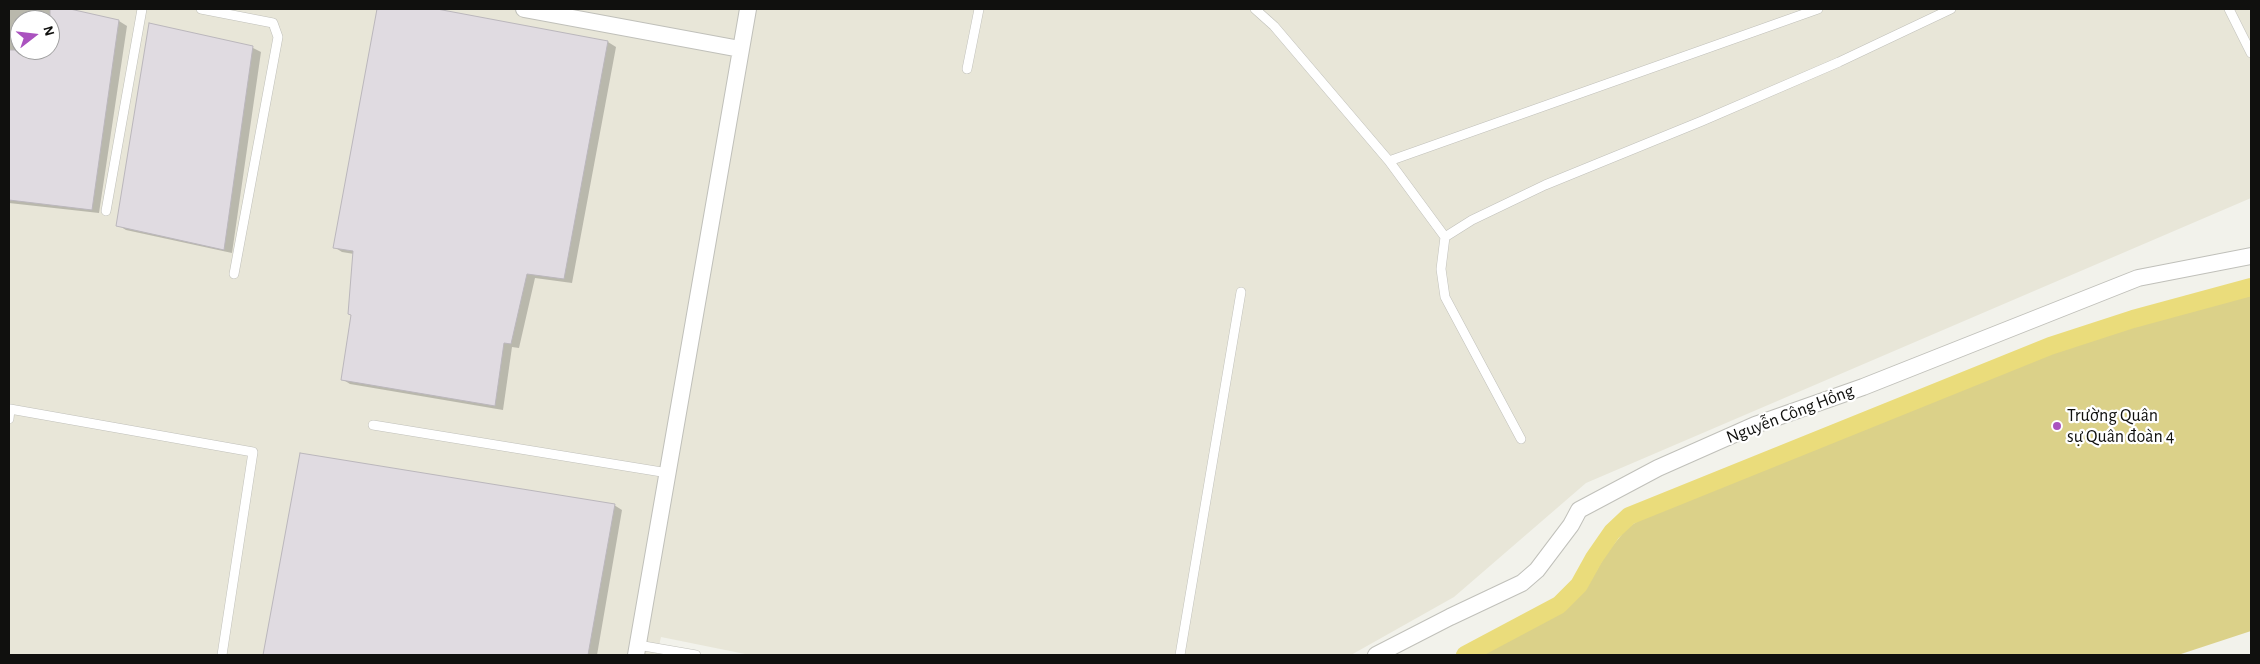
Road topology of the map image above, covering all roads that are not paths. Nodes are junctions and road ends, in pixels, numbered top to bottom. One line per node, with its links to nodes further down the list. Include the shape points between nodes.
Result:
1 (142, 9): 14 (lane)
2 (201, 9): 17 (lane, via 273,24 278,37)
3 (524, 9): 10 (street)
4 (748, 9): 10 (street)
5 (979, 9): 12 (lane)
6 (1255, 9): 13 (lane, via 1274,26)
7 (1818, 9): 13 (lane)
8 (1950, 9): 15 (lane, via 1738,106 1545,184)
9 (2229, 9): 11 (lane)
10 (740, 49): 22 (street)
11 (2251, 53)
12 (967, 68)
13 (1389, 161): 15 (lane)
14 (106, 210)
15 (1445, 237): 21 (lane, via 1441,269 1445,297)
16 (2251, 256): 27 (street, Nguyễn Công Hồng, via 2138,278 1863,387 1756,425 1658,468 1579,510 1537,570 1522,583)
17 (234, 274)
18 (1241, 292): 26 (lane)
19 (9, 419): 24 (lane, via 10,409 253,452)
20 (373, 425): 22 (lane)
21 (1521, 439)
22 (668, 473): 23 (street)
23 (637, 650): 25 (lane)
24 (222, 655)
25 (696, 655)
26 (1180, 655)
27 (1376, 655)

